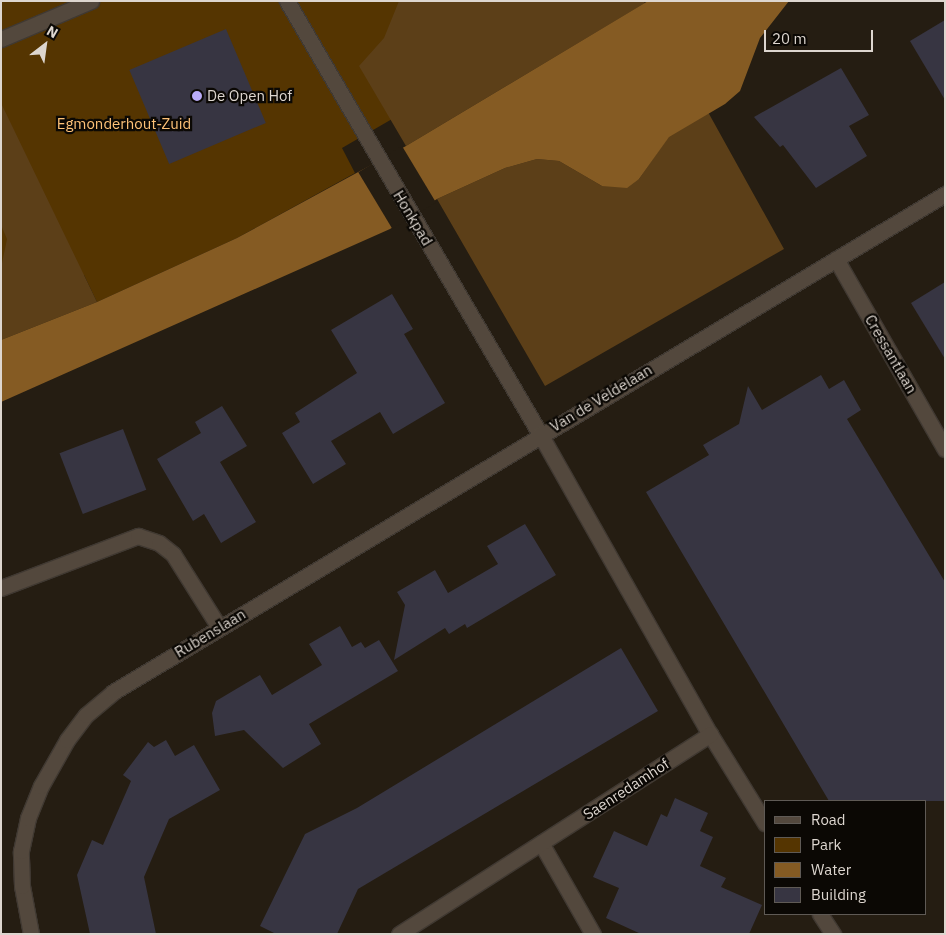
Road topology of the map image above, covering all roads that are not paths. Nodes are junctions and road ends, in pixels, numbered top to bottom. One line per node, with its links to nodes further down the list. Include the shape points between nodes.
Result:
1 (91, 1): 3 (street)
2 (287, 1): 6 (street, Honkpad)
3 (1, 39)
4 (945, 194): 5 (street, Van de Veldelaan)
5 (836, 259): 6 (street, Van de Veldelaan); 7 (street, Cressantlaan)
6 (540, 434): 9 (street, Rubenslaan); 10 (street, Van de Veldelaan)
7 (945, 449)
8 (1, 588): 9 (street, via 138,536 158,543 173,554)
9 (219, 627): 14 (street, Rubenslaan, via 114,692 86,715 54,760 28,818 21,851 22,886)
10 (710, 734): 11 (street, Van de Veldelaan); 12 (street, Saenredamhof)
11 (764, 821)
12 (541, 843): 15 (street, Saenredamhof); 16 (street)
13 (821, 915): 17 (street)
14 (31, 934)
15 (399, 934)
16 (593, 934)
17 (833, 934)

